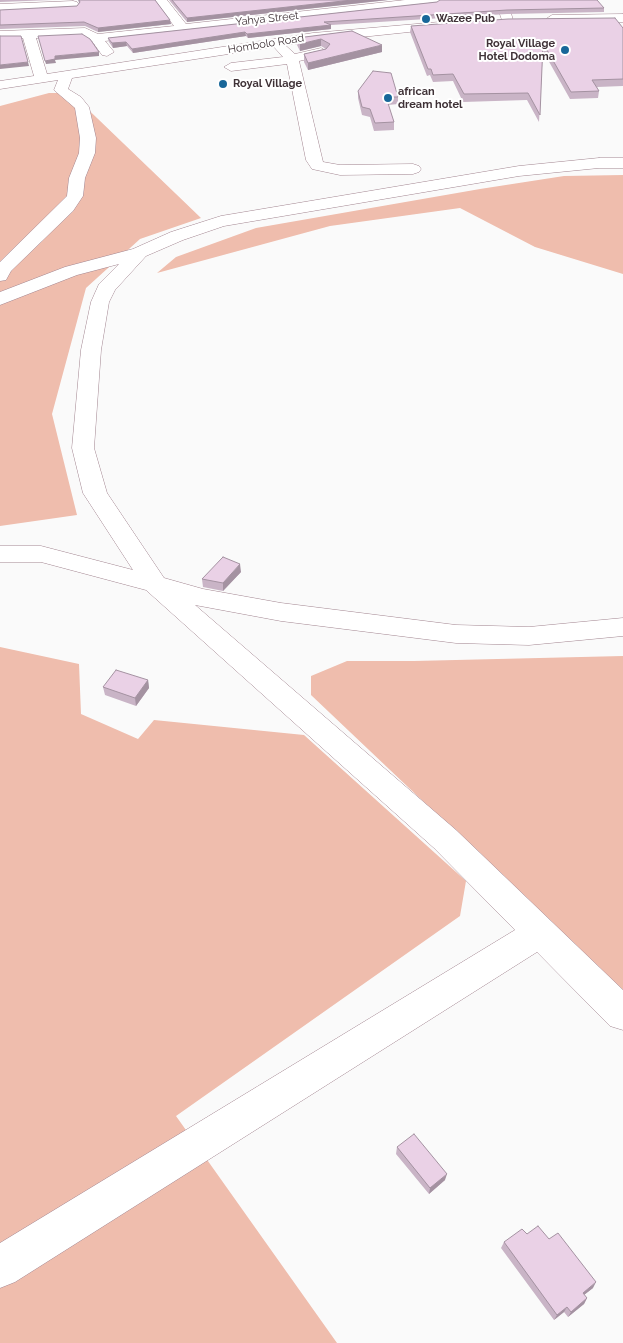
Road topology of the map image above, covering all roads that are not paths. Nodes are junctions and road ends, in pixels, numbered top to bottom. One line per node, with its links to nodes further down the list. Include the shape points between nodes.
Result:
1 (161, 0): 16 (street)
2 (303, 0): 9 (street)
3 (437, 0): 6 (street, Yahya Street)
4 (501, 0): 13 (street, via 512,20)
5 (72, 3): 7 (street); 19 (street)
6 (369, 4): 9 (street, Yahya Street)
7 (2, 5)
8 (252, 7): 11 (street)
9 (306, 15): 11 (street, Yahya Street)
10 (623, 18): 12 (street)
11 (264, 19): 16 (street, Yahya Street)
12 (536, 19)
13 (490, 21)
14 (463, 23): 15 (street, Hombolo Road)
15 (422, 26): 20 (street, Hombolo Road); 21 (street)
16 (182, 28): 19 (street, Yahya Street)
17 (28, 33): 18 (street, Yahya Street); 19 (street, Yahya Street); 26 (street)
18 (0, 35)
19 (91, 35): 22 (street)
20 (275, 43): 21 (street); 22 (street, Hombolo Road)
21 (292, 59): 23 (street); 29 (street, via 318,166 340,170)
22 (117, 66): 25 (street, Hombolo Road)
23 (221, 67)
24 (192, 69): 25 (street)
25 (66, 76): 26 (street, Hombolo Road); 31 (street, via 61,90 82,107 88,138 75,196)
26 (42, 78): 27 (street, Hombolo Road)
27 (0, 85)
28 (623, 163): 30 (street, via 519,170 221,221)
29 (413, 169)
30 (140, 252): 32 (street, via 71,271); 34 (street, via 106,288 100,302 91,350 83,448 95,493)
31 (0, 276)
32 (0, 299)
33 (0, 554): 34 (street, via 41,554)
34 (155, 584): 35 (street, via 202,598 281,612 456,634 530,636); 36 (street, via 445,839)
35 (623, 627)
36 (540, 932): 37 (street); 38 (street)
37 (623, 1014)
38 (0, 1267)

